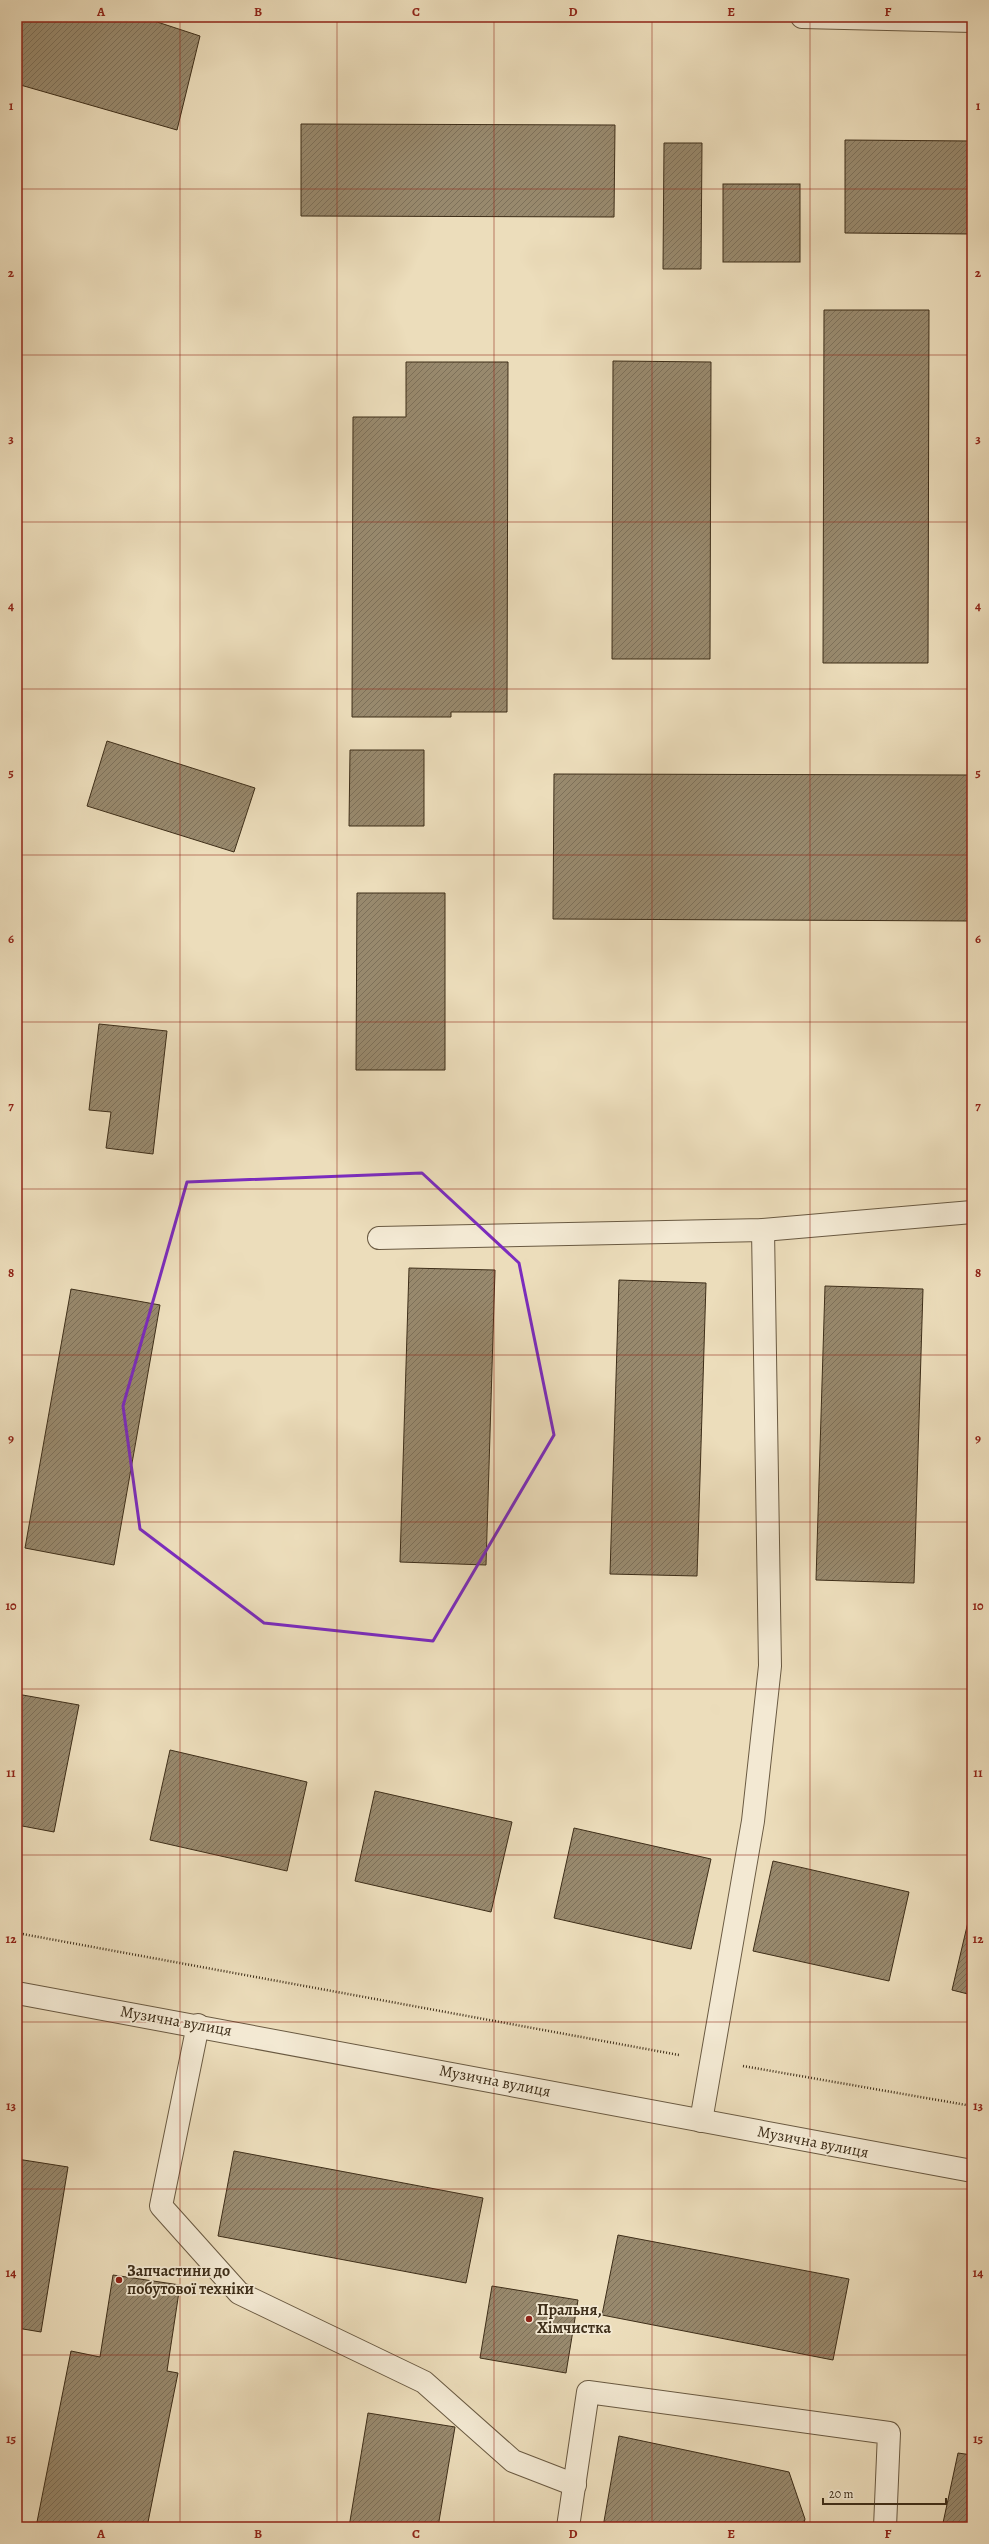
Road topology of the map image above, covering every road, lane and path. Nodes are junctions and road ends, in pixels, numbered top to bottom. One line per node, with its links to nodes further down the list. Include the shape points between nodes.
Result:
1 (802, 17): 2 (street)
2 (853, 17): 3 (street)
3 (972, 21)
4 (972, 1212): 5 (street)
5 (763, 1230): 6 (street); 10 (street, via 770,1666 753,1821)
6 (379, 1238)
7 (17, 1933): 10 (path)
8 (17, 1993): 9 (street, Музична вулиця)
9 (198, 2025): 12 (street, Музична вулиця); 14 (street, via 161,2206 239,2293 424,2382 513,2461)
10 (713, 2061): 11 (path); 12 (street)
11 (972, 2106)
12 (701, 2121): 13 (street, Музична вулиця)
13 (972, 2171)
14 (575, 2485): 15 (street); 16 (street, via 588,2392 889,2433)
15 (568, 2527)
16 (886, 2527)

